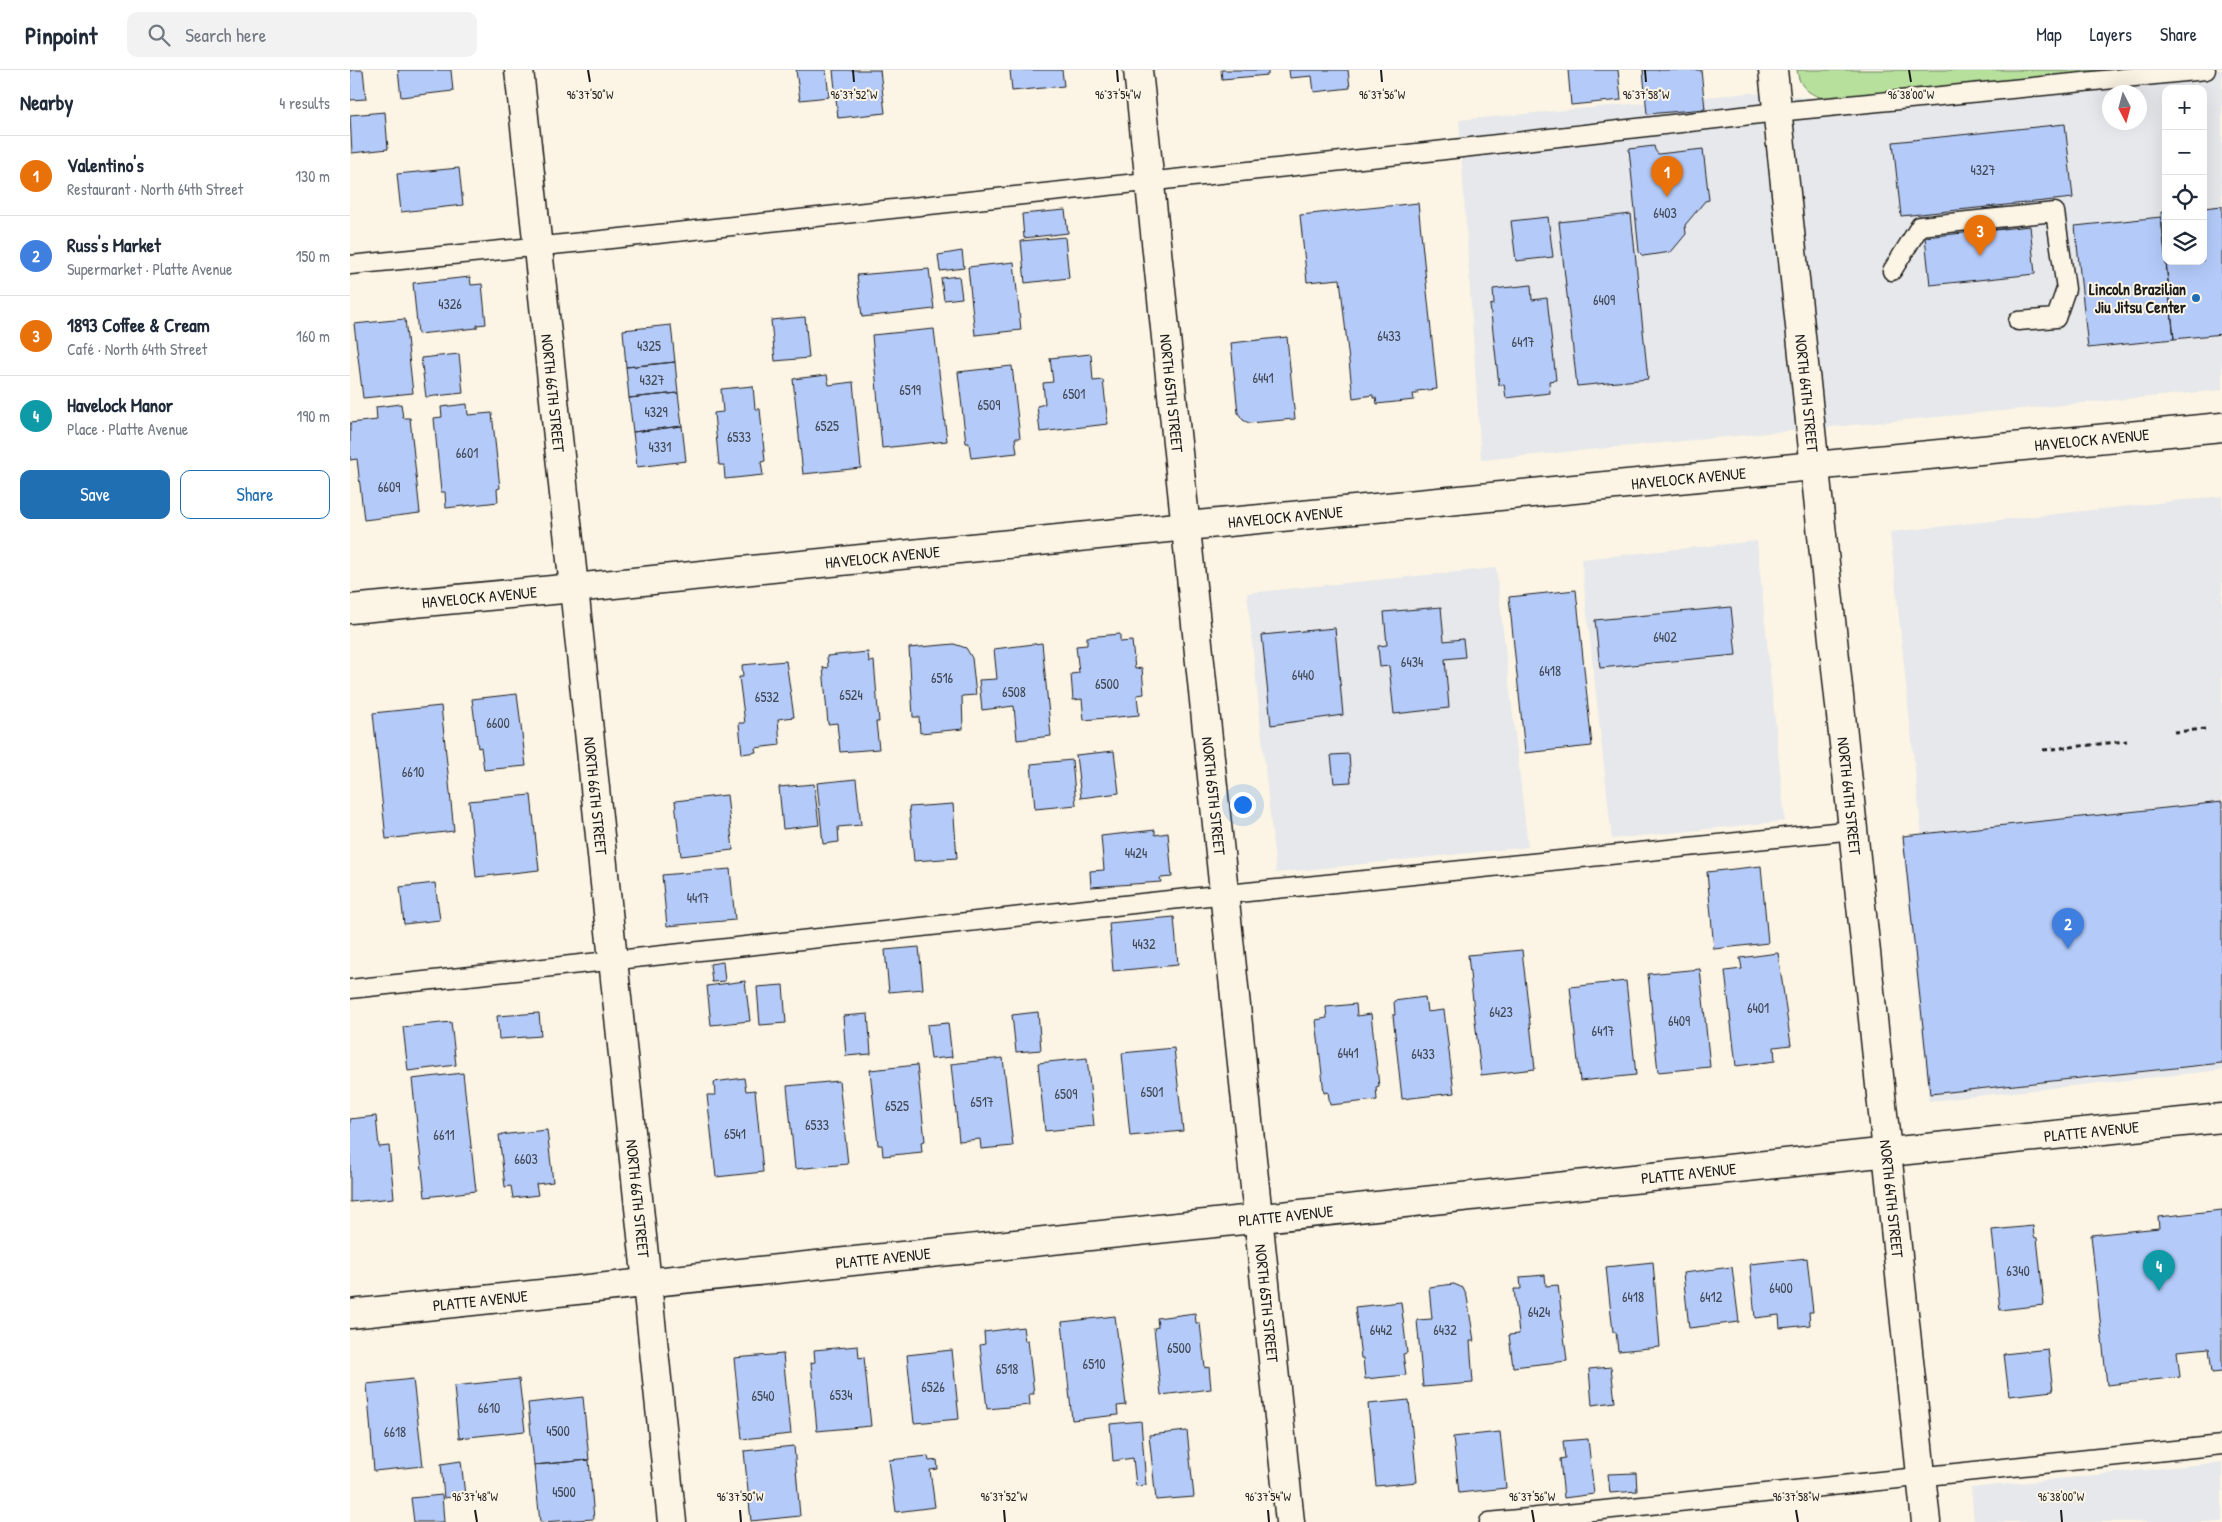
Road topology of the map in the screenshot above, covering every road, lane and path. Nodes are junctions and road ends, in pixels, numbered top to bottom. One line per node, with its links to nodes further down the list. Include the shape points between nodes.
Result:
1 (520, 70): 7 (street, NORTH 66TH STREET)
2 (1138, 70): 6 (street, NORTH 65TH STREET)
3 (1773, 70): 5 (street, NORTH 64TH STREET)
4 (2206, 70): 5 (lane)
5 (1778, 112): 6 (lane); 12 (street, NORTH 64TH STREET)
6 (1150, 181): 7 (lane); 13 (street, NORTH 65TH STREET)
7 (538, 245): 8 (lane); 14 (street, NORTH 66TH STREET)
8 (350, 265)
9 (1892, 271): 10 (lane, via 1920,226 2055,212 2066,289 2056,318)
10 (2018, 321)
11 (2222, 427): 12 (street, HAVELOCK AVENUE)
12 (1816, 467): 13 (street, HAVELOCK AVENUE); 20 (street, NORTH 64TH STREET)
13 (1187, 526): 14 (street, HAVELOCK AVENUE); 21 (street, NORTH 65TH STREET)
14 (574, 588): 15 (street, HAVELOCK AVENUE); 22 (street, NORTH 66TH STREET)
15 (350, 609)
16 (2205, 729): 17 (path)
17 (2174, 732)
18 (2127, 742): 19 (path)
19 (2043, 750)
20 (1854, 830): 21 (lane); 25 (street, NORTH 64TH STREET)
21 (1223, 894): 22 (lane); 26 (street, NORTH 65TH STREET)
22 (612, 961): 23 (lane); 27 (street, NORTH 66TH STREET)
23 (350, 989)
24 (2222, 1118): 25 (street, PLATTE AVENUE)
25 (1888, 1152): 26 (street, PLATTE AVENUE); 30 (street, NORTH 64TH STREET)
26 (1257, 1218): 27 (street, PLATTE AVENUE); 32 (street, NORTH 65TH STREET)
27 (646, 1283): 28 (street, PLATTE AVENUE); 31 (street, NORTH 66TH STREET)
28 (350, 1314)
29 (2222, 1444): 30 (lane)
30 (1922, 1477): 33 (lane); 34 (street, NORTH 64TH STREET)
31 (672, 1522)
32 (1290, 1522)
33 (1489, 1522)
34 (1926, 1522)

